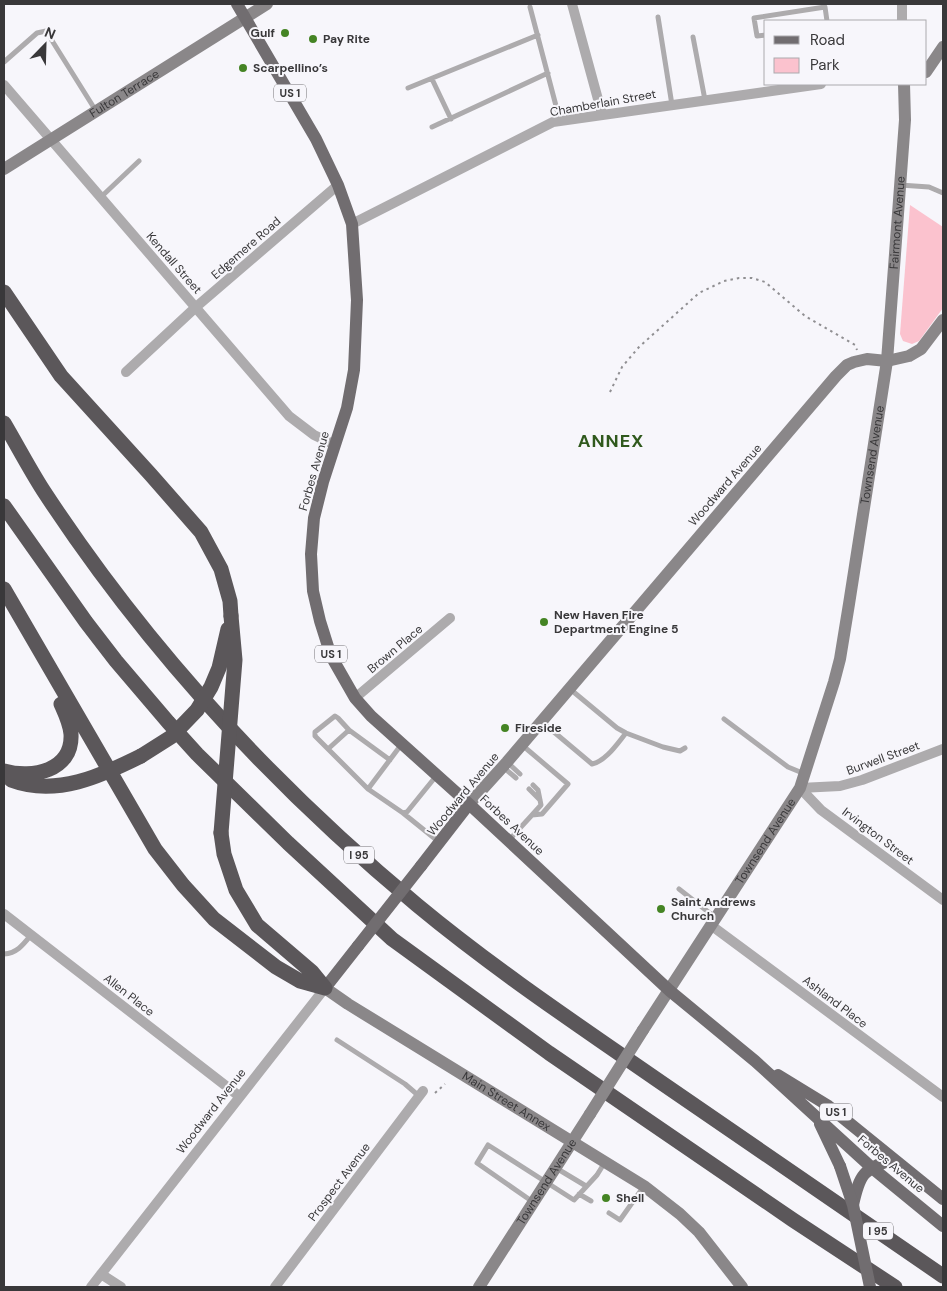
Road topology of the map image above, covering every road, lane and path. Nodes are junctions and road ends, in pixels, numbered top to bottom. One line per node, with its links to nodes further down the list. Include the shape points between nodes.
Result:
1 (238, 4): 6 (main road, Forbes Avenue / US 1)
2 (267, 4): 6 (main road, Fulton Terrace)
3 (572, 4): 25 (street)
4 (902, 4): 9 (street)
5 (530, 7): 11 (lane)
6 (246, 17): 24 (main road, Fulton Terrace); 32 (main road, Forbes Avenue / US 1, via 316,139)
7 (658, 17): 23 (lane)
8 (827, 20): 10 (lane, via 825,7 754,18 757,36)
9 (902, 20)
10 (764, 35)
11 (538, 36): 16 (lane); 17 (lane)
12 (693, 37): 22 (lane)
13 (943, 47): 15 (main road)
14 (4, 62): 24 (lane, via 37,33 46,31)
15 (927, 71)
16 (548, 73): 26 (lane); 27 (lane)
17 (432, 78): 21 (lane); 26 (lane)
18 (4, 85): 29 (street, Kendall Street)
19 (813, 85): 22 (street, Chamberlain Street)
20 (904, 85): 33 (main road, Fairmont Avenue)
21 (408, 88)
22 (705, 100): 23 (street, Chamberlain Street)
23 (672, 105): 25 (street, Chamberlain Street)
24 (96, 112): 29 (main road, Fulton Terrace)
25 (602, 114): 27 (street, Chamberlain Street)
26 (451, 119): 28 (lane)
27 (560, 121): 36 (street, Chamberlain Street)
28 (432, 127)
29 (51, 140): 31 (main road, Fulton Terrace); 35 (street, Kendall Street)
30 (139, 161): 35 (lane)
31 (4, 170)
32 (338, 185): 36 (main road, Forbes Avenue / US 1); 38 (street, Edgemere Road)
33 (900, 185): 34 (lane, via 929,187); 41 (main road, Fairmont Avenue)
34 (943, 193)
35 (101, 197): 38 (street, Kendall Street)
36 (352, 224): 45 (main road, Forbes Avenue / US 1, via 357,300 354,370)
37 (4, 292): 48 (highway, via 61,376 201,532 221,569)
38 (196, 307): 42 (street, Edgemere Road); 45 (street, Kendall Street, via 289,416 314,435)
39 (943, 320): 41 (main road, via 921,350)
40 (860, 360): 41 (main road); 43 (path, via 855,345 805,316 764,282 739,278 699,293 639,347 622,367); 51 (main road, Woodward Avenue, via 836,376)
41 (887, 361): 66 (main road, Townsend Avenue, via 840,659)
42 (126, 372)
43 (610, 392)
44 (4, 423): 110 (highway, I 95, via 90,558 154,640 237,735 356,853 419,907 519,984)
45 (336, 445): 52 (main road, Forbes Avenue / US 1, via 314,518 311,554 313,591 331,656)
46 (4, 506): 117 (highway, via 86,622 168,722 288,843 392,939 549,1053)
47 (4, 588): 50 (highway)
48 (231, 616): 65 (highway, bridge, via 219,668 197,710 171,737); 84 (highway, bridge, via 235,660 221,834 224,854 236,890 257,925 312,972)
49 (450, 618): 52 (street, Brown Place)
50 (47, 665): 64 (highway, via 68,720 71,735 67,751 56,765 44,771 28,775); 65 (highway)
51 (570, 688): 54 (main road, Woodward Avenue); 56 (lane)
52 (355, 698): 57 (main road, Forbes Avenue / US 1)
53 (724, 719): 66 (lane, via 788,767)
54 (541, 721): 56 (lane, via 592,764 608,754); 58 (main road, Woodward Avenue)
55 (349, 730): 61 (lane); 61 (lane, via 335,716 315,732); 62 (lane)
56 (626, 733): 59 (lane, via 663,747 680,751)
57 (402, 743): 62 (lane); 67 (main road, Forbes Avenue / US 1)
58 (522, 744): 63 (main road, Woodward Avenue); 75 (lane, via 568,784 542,814)
59 (685, 748)
60 (943, 749): 71 (street, Burwell Street, via 840,786)
61 (328, 750): 72 (lane)
62 (390, 760): 72 (lane)
63 (505, 765): 68 (lane); 73 (main road, Woodward Avenue)
64 (4, 771)
65 (110, 772): 69 (highway, via 80,782 51,786 24,785); 84 (highway, via 155,850 214,919 276,968 300,981)
66 (805, 774): 71 (main road, Townsend Avenue)
67 (437, 775): 73 (main road, Forbes Avenue / US 1); 74 (lane)
68 (518, 776)
69 (4, 777)
70 (531, 787): 75 (lane, via 538,790 541,805)
71 (800, 788): 79 (street, Irvington Street, via 821,810); 81 (main road, Townsend Avenue)
72 (368, 789): 74 (lane)
73 (470, 804): 76 (main road, Forbes Avenue / US 1); 77 (main road, Woodward Avenue)
74 (403, 813): 77 (lane)
75 (532, 815): 76 (lane)
76 (508, 840): 85 (main road, Forbes Avenue / US 1)
77 (440, 842): 84 (main road, Woodward Avenue, bridge)
78 (679, 889): 81 (lane)
79 (943, 900)
80 (4, 914): 82 (street, Allen Place)
81 (714, 922): 85 (main road, Townsend Avenue); 92 (street, Ashland Place)
82 (31, 935): 83 (lane, via 14,952); 91 (street, Allen Place)
83 (4, 954)
84 (325, 988): 91 (street, Woodward Avenue); 94 (main road, Main Street Annex)
85 (670, 991): 87 (main road, Forbes Avenue / US 1); 94 (main road, Townsend Avenue, bridge)
86 (336, 1040): 90 (lane)
87 (754, 1061): 93 (main road, Forbes Avenue / US 1); 95 (main road, Forbes Avenue / US 1, via 827,1105)
88 (445, 1084): 89 (path)
89 (435, 1093)
90 (421, 1094): 113 (street, Prospect Avenue)
91 (240, 1096): 109 (street, Woodward Avenue)
92 (943, 1097)
93 (817, 1117): 98 (main road, Forbes Avenue); 106 (main road, US 1, bridge, via 840,1166)
94 (572, 1141): 96 (main road, Main Street Annex); 97 (main road, Townsend Avenue)
95 (893, 1159): 98 (main road); 103 (main road, Forbes Avenue / US 1)
96 (605, 1162): 100 (lane); 101 (main road, Main Street Annex)
97 (556, 1167): 99 (main road, Townsend Avenue); 100 (lane)
98 (866, 1171): 106 (main road); 108 (main road, Forbes Avenue)
99 (546, 1182): 102 (lane, via 574,1200); 105 (main road, Townsend Avenue); 105 (lane, via 488,1145 477,1163)
100 (586, 1186): 102 (lane)
101 (644, 1186): 107 (lane, via 620,1220); 115 (main road, Main Street Annex, via 699,1232)
102 (579, 1194): 104 (lane)
103 (943, 1199)
104 (592, 1201)
105 (533, 1202): 114 (main road, Townsend Avenue)
106 (853, 1205): 116 (main road, US 1, bridge)
107 (609, 1213)
108 (943, 1226)
109 (101, 1274): 111 (street, Woodward Avenue); 112 (street)
110 (943, 1276)
111 (91, 1287)
112 (121, 1287)
113 (275, 1287)
114 (479, 1287)
115 (742, 1287)
116 (870, 1287)
117 (895, 1287)

